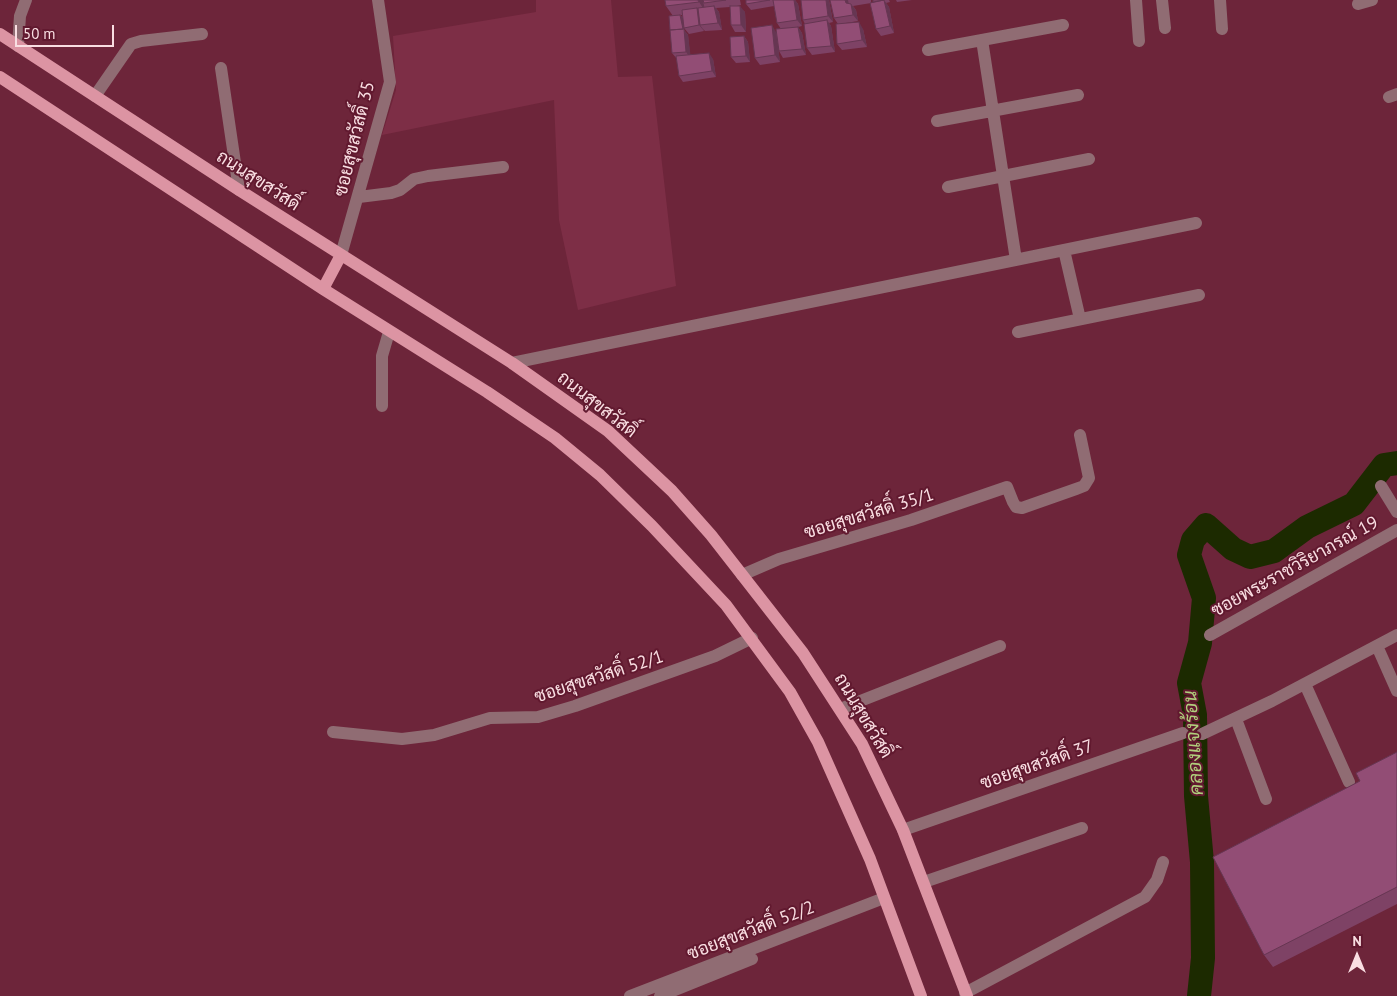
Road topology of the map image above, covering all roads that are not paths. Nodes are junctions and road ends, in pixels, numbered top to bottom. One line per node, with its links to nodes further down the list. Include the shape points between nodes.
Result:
1 (26, 0): 15 (street, via 20,16)
2 (378, 0): 28 (street, ซอยสุขสวัสดิ์ 35, via 390,82)
3 (1136, 0): 14 (street)
4 (1162, 0): 9 (street)
5 (1220, 0): 10 (street)
6 (1372, 0): 7 (street)
7 (1358, 4)
8 (1063, 25): 13 (street)
9 (1165, 28)
10 (1222, 29)
11 (0, 34): 15 (main road, ถนนสุขสวัสดิ์)
12 (202, 34): 20 (street, via 141,40 131,44)
13 (982, 40): 16 (street); 21 (street)
14 (1139, 41)
15 (18, 46): 20 (main road, ถนนสุขสวัสดิ์)
16 (928, 50)
17 (221, 68): 27 (street)
18 (0, 77): 33 (main road)
19 (1078, 95): 21 (street)
20 (95, 96): 27 (main road, ถนนสุขสวัสดิ์)
21 (993, 111): 22 (street); 25 (street)
22 (938, 121)
23 (1089, 159): 25 (street)
24 (503, 167): 28 (street, via 428,176 414,179 391,193)
25 (1003, 176): 26 (street); 32 (street)
26 (948, 187)
27 (239, 190): 31 (main road, ถนนสุขสวัสดิ์)
28 (358, 198): 31 (street, ซอยสุขสวัสดิ์ 35)
29 (1196, 222): 30 (street)
30 (1064, 250): 32 (street); 35 (street)
31 (341, 255): 33 (main road); 38 (main road, ถนนสุขสวัสดิ์)
32 (1016, 260): 38 (street)
33 (323, 289): 36 (main road)
34 (1199, 295): 35 (street)
35 (1080, 319): 37 (street)
36 (389, 332): 39 (street, via 382,356); 47 (main road, via 555,438 592,469 652,526 726,605)
37 (1018, 332)
38 (512, 363): 44 (main road, ถนนสุขสวัสดิ์, via 608,431 672,491)
39 (382, 406)
40 (1080, 435): 44 (street, ซอยสุขสวัสดิ์ 35/1, via 1089,478 1084,486 1022,508 1013,502 1007,487 912,520 779,559)
41 (1381, 486): 42 (street)
42 (1397, 512)
43 (1397, 530): 45 (street, ซอยพระราชวิริยาภรณ์ 19)
44 (742, 575): 52 (main road, ถนนสุขสวัสดิ์, via 803,653)
45 (1210, 635)
46 (1397, 635): 49 (street)
47 (752, 638): 54 (street, ซอยสุขสวัสดิ์ 52/1, via 715,656 538,717 490,718 434,735 402,739); 63 (main road, via 790,692 818,742 870,859)
48 (1000, 646): 52 (street)
49 (1377, 646): 50 (street); 51 (street)
50 (1305, 684): 53 (street); 57 (street)
51 (1397, 691)
52 (840, 709): 60 (main road, ถนนสุขสวัสดิ์, via 866,752)
53 (1236, 719): 56 (street); 58 (street)
54 (333, 732)
55 (1183, 733): 60 (street, ซอยสุขสวัสดิ์ 37)
56 (1202, 734)
57 (1349, 782)
58 (1266, 799)
59 (1082, 828): 62 (street)
60 (903, 830): 62 (main road, ถนนสุขสวัสดิ์)
61 (1162, 862): 64 (street, via 1157,880 1145,897)
62 (924, 882): 64 (main road, ถนนสุขสวัสดิ์)
63 (885, 902): 65 (street, ซอยสุขสวัสดิ์ 52/2); 66 (street); 67 (main road)
64 (966, 994)
65 (630, 996)
66 (660, 996)
67 (921, 996)

